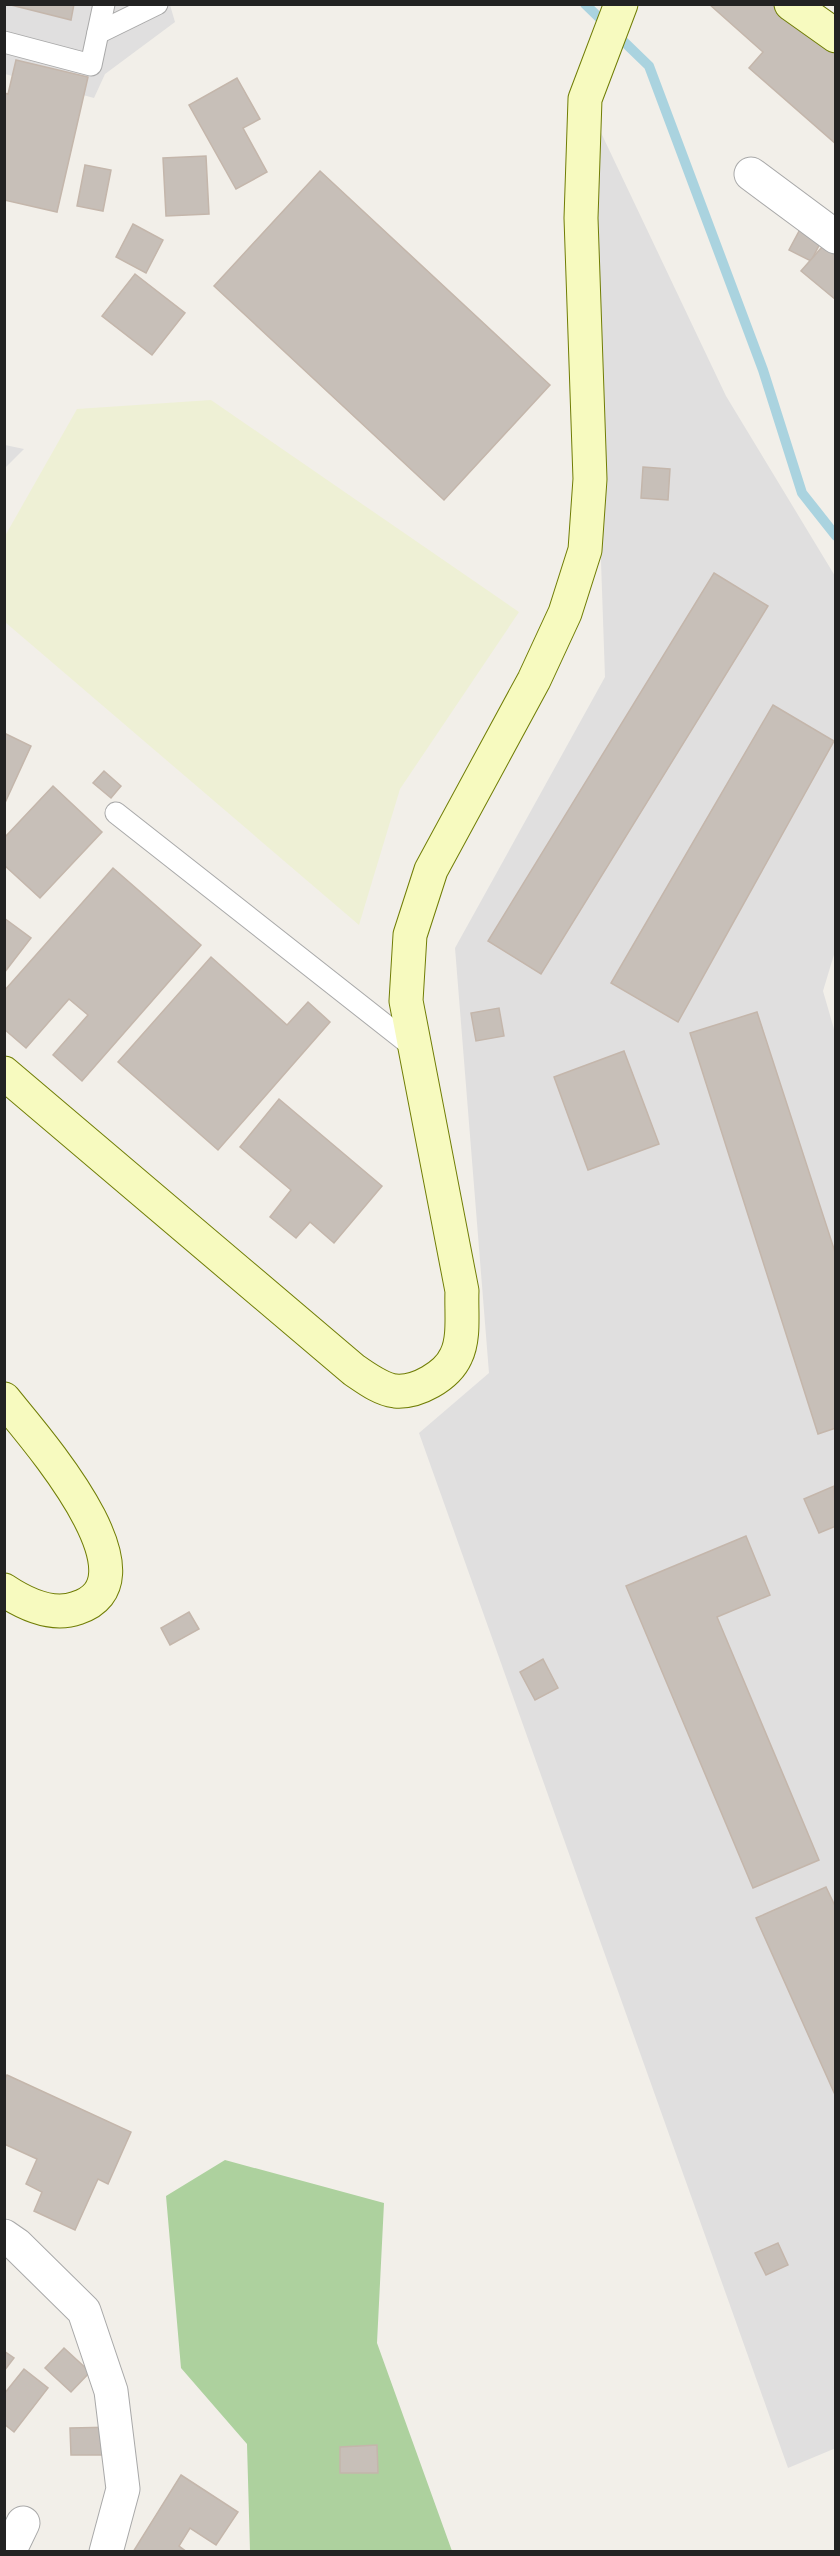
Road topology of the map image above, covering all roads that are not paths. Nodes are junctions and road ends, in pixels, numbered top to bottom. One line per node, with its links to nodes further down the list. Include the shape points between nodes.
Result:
1 (105, 4): 5 (lane)
2 (157, 4): 5 (lane)
3 (621, 4): 11 (main road, via 585,99 581,218 590,479 585,550 565,613 534,680 431,870 410,935 406,1001)
4 (790, 4): 6 (main road)
5 (98, 33): 7 (lane, via 91,65)
6 (836, 36)
7 (4, 42)
8 (750, 174): 9 (street)
9 (836, 237)
10 (116, 813): 11 (lane)
11 (417, 1051): 12 (main road, via 462,1291 461,1333 457,1355 442,1373 429,1382 394,1391 374,1384 354,1370)
12 (4, 1073)
13 (4, 1399): 14 (main road, via 76,1493 92,1521 106,1563 99,1594 89,1604 75,1609 44,1609 20,1601)
14 (4, 1590)
15 (4, 2236): 16 (street, via 84,2311 111,2391 123,2489)
16 (106, 2552)

